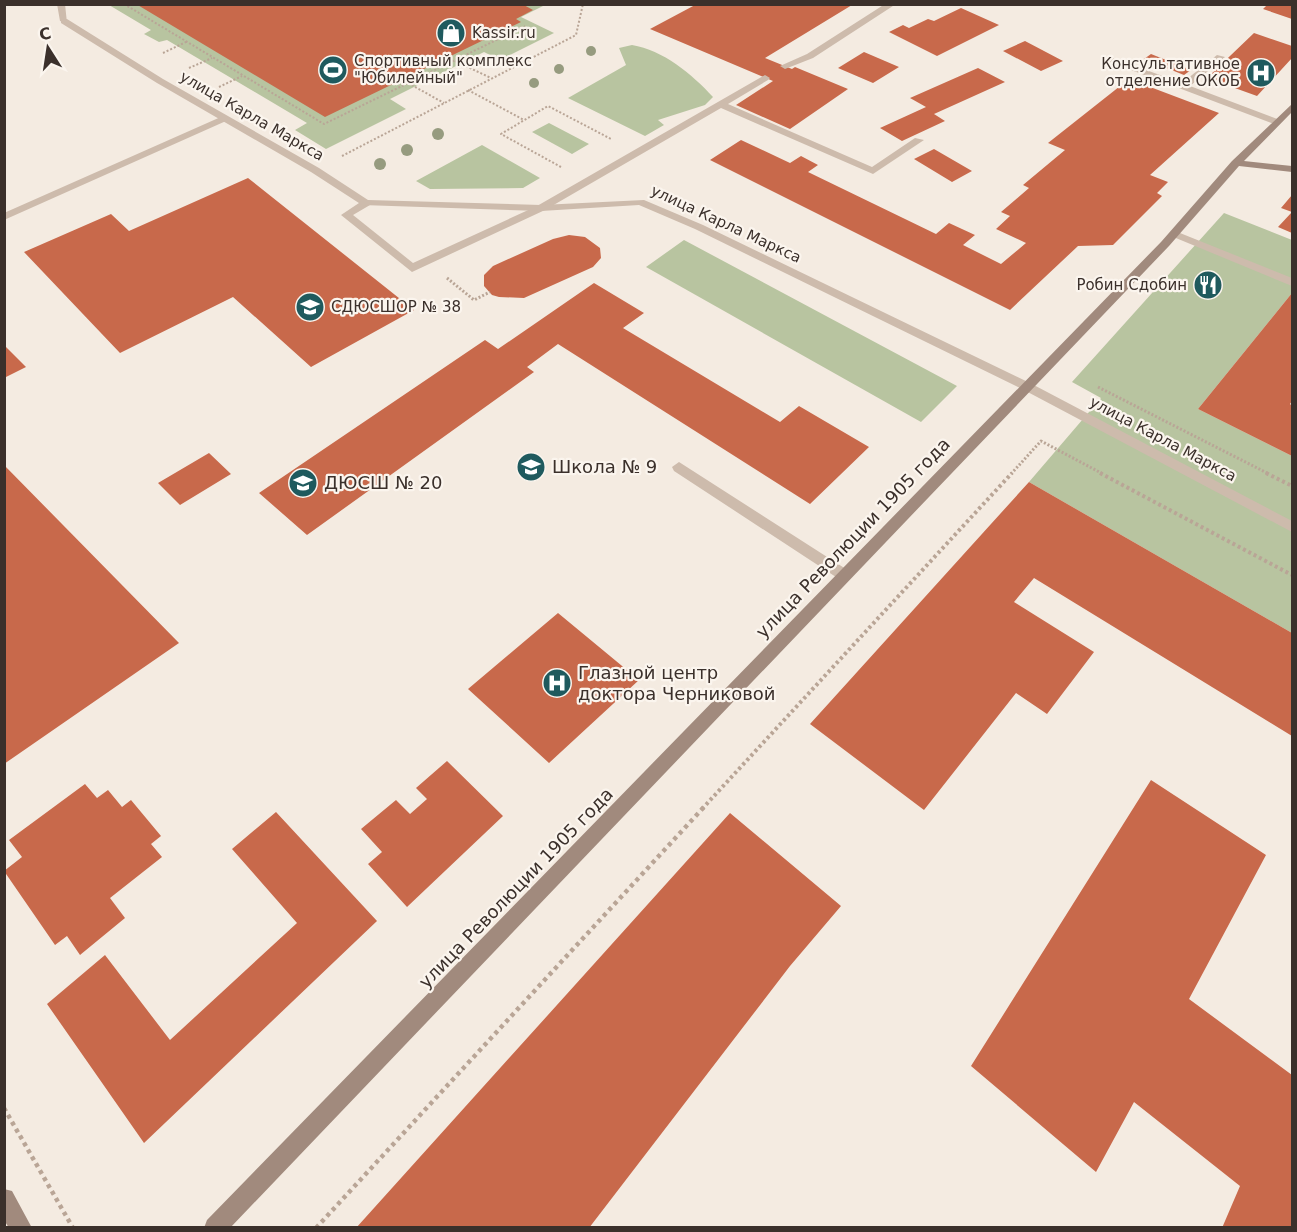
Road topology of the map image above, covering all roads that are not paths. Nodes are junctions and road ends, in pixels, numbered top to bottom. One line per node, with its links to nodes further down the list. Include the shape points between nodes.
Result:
1 (61, 4): 10 (street, улица Карла Маркса, via 64,21)
2 (892, 4): 5 (street, via 810,56)
3 (1220, 57): 7 (street)
4 (1107, 59): 7 (street)
5 (785, 66)
6 (765, 78): 8 (street)
7 (1183, 87): 11 (street)
8 (722, 104): 12 (street, via 873,171); 16 (street)
9 (1293, 107): 11 (street, улица Революции 1905 года)
10 (223, 119): 15 (street, улица Карла Маркса); 17 (street)
11 (1277, 122): 13 (street, улица Революции 1905 года)
12 (919, 140)
13 (1236, 163): 14 (street); 18 (street, улица Революции 1905 года)
14 (1293, 169)
15 (366, 203): 16 (street, улица Карла Маркса); 16 (street, via 346,215 412,267)
16 (541, 208): 20 (street, улица Карла Маркса, via 640,202)
17 (4, 217)
18 (1175, 234): 19 (street); 20 (street, улица Революции 1905 года)
19 (1293, 282)
20 (1026, 386): 22 (street, улица Карла Маркса); 23 (street, улица Революции 1905 года)
21 (680, 467): 23 (street)
22 (1293, 527)
23 (844, 575): 26 (street, улица Революции 1905 года)
24 (4, 1199): 25 (street)
25 (21, 1227)
26 (215, 1227)

